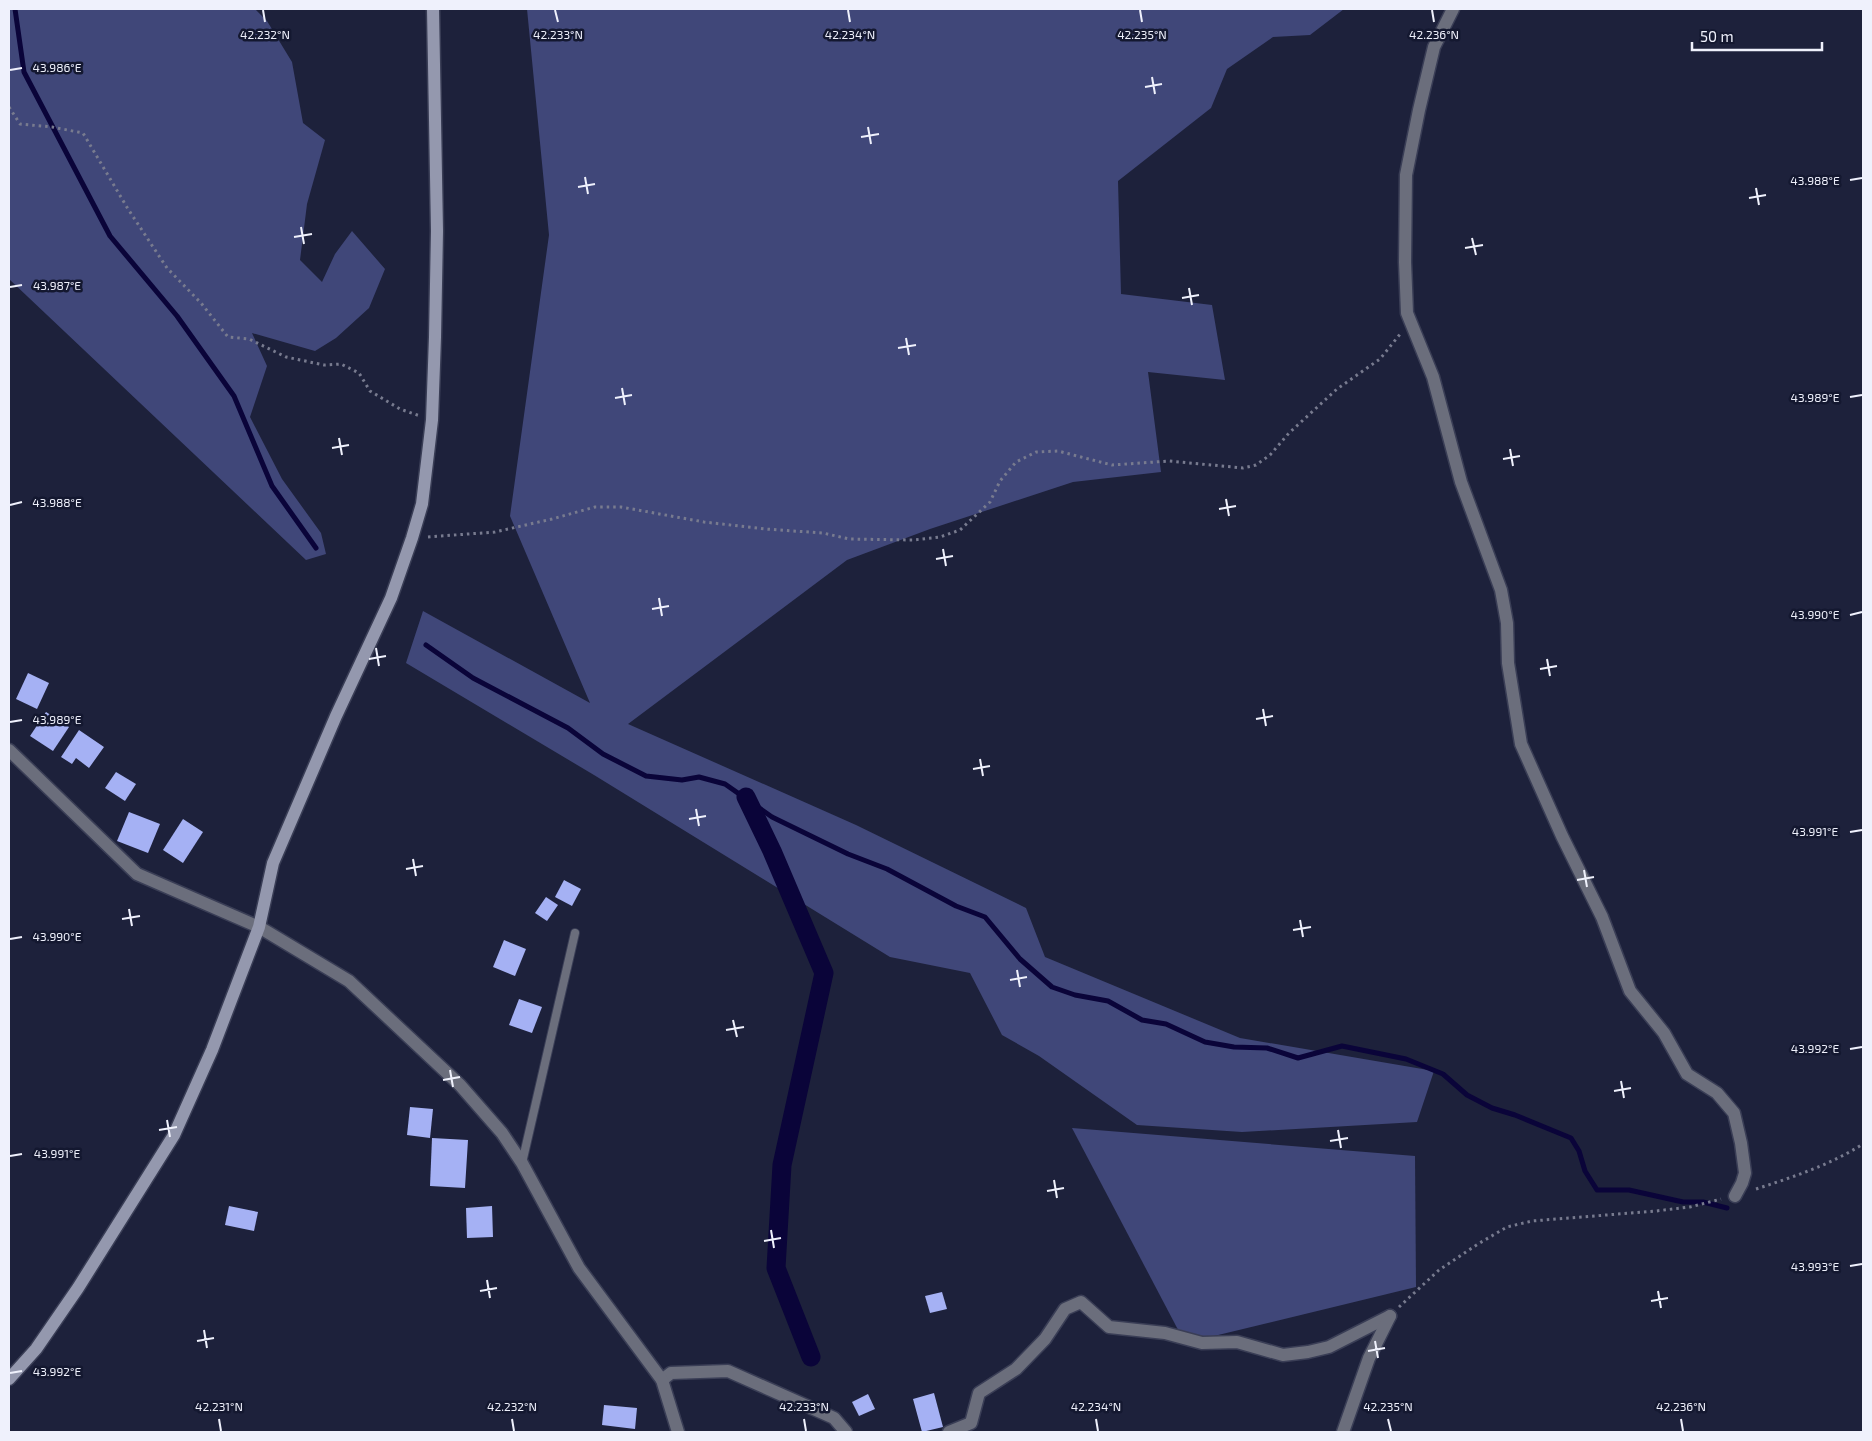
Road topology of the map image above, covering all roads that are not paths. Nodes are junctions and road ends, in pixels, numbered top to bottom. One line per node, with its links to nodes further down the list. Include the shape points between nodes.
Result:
1 (432, 9): 4 (main road, via 437,231 432,420 422,504 391,598 273,863)
2 (1454, 9): 7 (street, via 1434,47 1406,175 1407,313 1433,377 1461,482 1501,590 1508,663 1522,744 1602,918 1630,991 1664,1033 1688,1074 1717,1093 1734,1113 1744,1172)
3 (9, 750): 4 (street, via 137,874)
4 (259, 927): 6 (street, via 349,981 460,1085 502,1133); 8 (main road, via 212,1050 174,1135 78,1288 36,1349)
5 (575, 933): 6 (lane)
6 (522, 1163): 9 (street, via 579,1268)
7 (1735, 1196)
8 (9, 1379)
9 (662, 1380): 10 (street); 11 (street, via 671,1374 728,1371 834,1418)
10 (678, 1432)
11 (846, 1432)
12 (949, 1432): 13 (street, via 971,1423 979,1393 1016,1369 1045,1339 1065,1309 1081,1302 1109,1327 1165,1333 1202,1343 1237,1342 1283,1355 1329,1347 1390,1316 1369,1358)
13 (1343, 1432)

